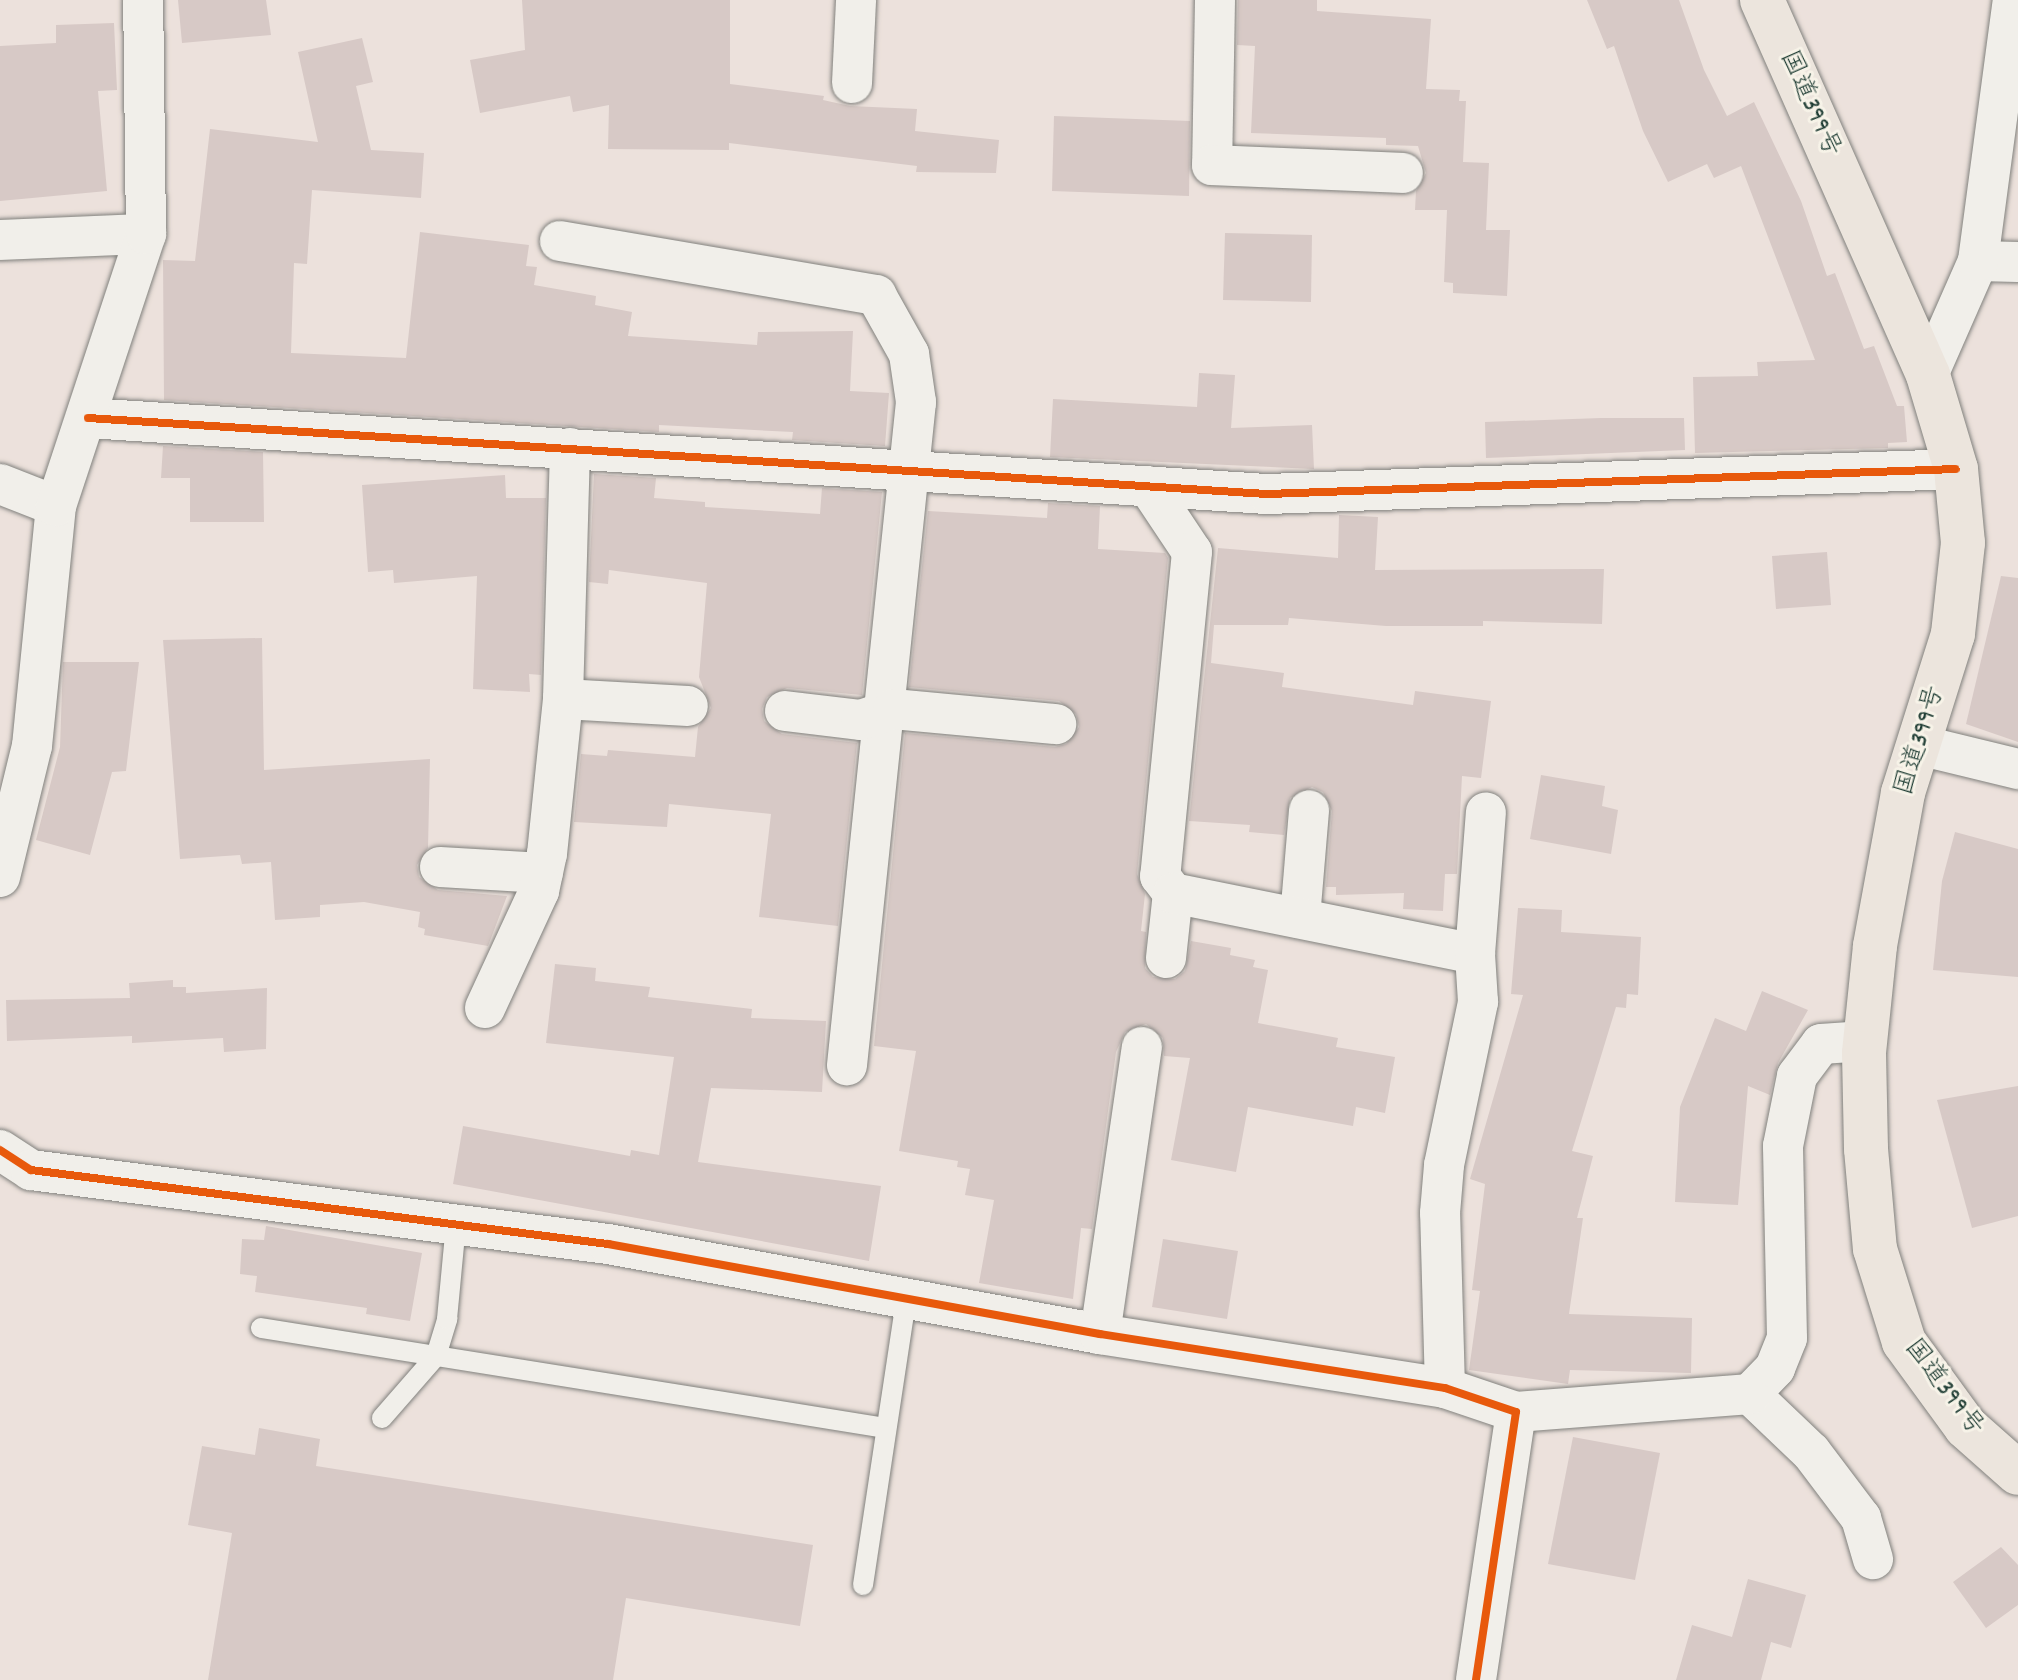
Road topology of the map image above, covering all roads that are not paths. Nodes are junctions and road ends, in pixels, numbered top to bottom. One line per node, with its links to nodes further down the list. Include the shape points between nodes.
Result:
1 (143, 0): 8 (street)
2 (856, 0): 6 (street)
3 (1215, 0): 7 (street, via 1212,165)
4 (1762, 0): 13 (highway, 国道399号)
5 (2013, 0): 11 (street)
6 (852, 83)
7 (1403, 173)
8 (146, 234): 9 (street); 14 (street)
9 (0, 240)
10 (560, 241): 16 (street, via 876,295 909,354 916,402)
11 (1978, 261): 12 (street); 13 (street)
12 (2018, 262)
13 (1928, 375): 17 (highway, 国道399号)
14 (88, 418): 15 (street); 20 (street)
15 (570, 448): 16 (street); 21 (street)
16 (905, 469): 19 (street); 24 (street)
17 (1956, 469): 19 (street, via 1268,494); 26 (highway, 国道399号, via 1963,543 1953,634)
18 (0, 484): 20 (street)
19 (1148, 486): 34 (street, via 1192,552 1160,876)
20 (56, 506): 27 (street)
21 (563, 699): 22 (street); 32 (street)
22 (688, 706)
23 (785, 711): 24 (street, via 861,720)
24 (881, 713): 25 (street, via 893,709); 41 (street)
25 (1056, 724)
26 (1919, 745): 28 (street); 39 (highway, 国道399号, via 1890,861)
27 (16, 749): 33 (street)
28 (2018, 769)
29 (1309, 810): 35 (street)
30 (1486, 812): 36 (street)
31 (440, 867): 32 (street)
32 (543, 873): 38 (street)
33 (0, 877)
34 (1173, 893): 35 (street); 37 (street)
35 (1300, 918): 36 (street)
36 (1475, 954): 48 (street, via 1478,1002 1444,1165 1440,1213)
37 (1166, 958)
38 (485, 1008)
39 (1865, 1041): 49 (street, via 1821,1044 1797,1076 1783,1146 1787,1338 1775,1368); 53 (highway, 国道399号, via 1875,1249 1904,1342 1966,1427)
40 (1142, 1047): 46 (street)
41 (847, 1065)
42 (0, 1150): 43 (street, via 31,1170)
43 (456, 1224): 44 (street, via 608,1244); 47 (lane, via 447,1319)
44 (906, 1299): 46 (street); 52 (lane)
45 (261, 1328): 47 (lane)
46 (1100, 1334): 48 (street)
47 (436, 1356): 51 (lane); 52 (lane)
48 (1445, 1388): 50 (street)
49 (1750, 1394): 50 (street); 54 (street, via 1811,1452 1861,1518)
50 (1516, 1412): 56 (street)
51 (382, 1418)
52 (886, 1428): 55 (lane)
53 (2018, 1473)
54 (1873, 1559)
55 (863, 1585)
56 (1476, 1680)

